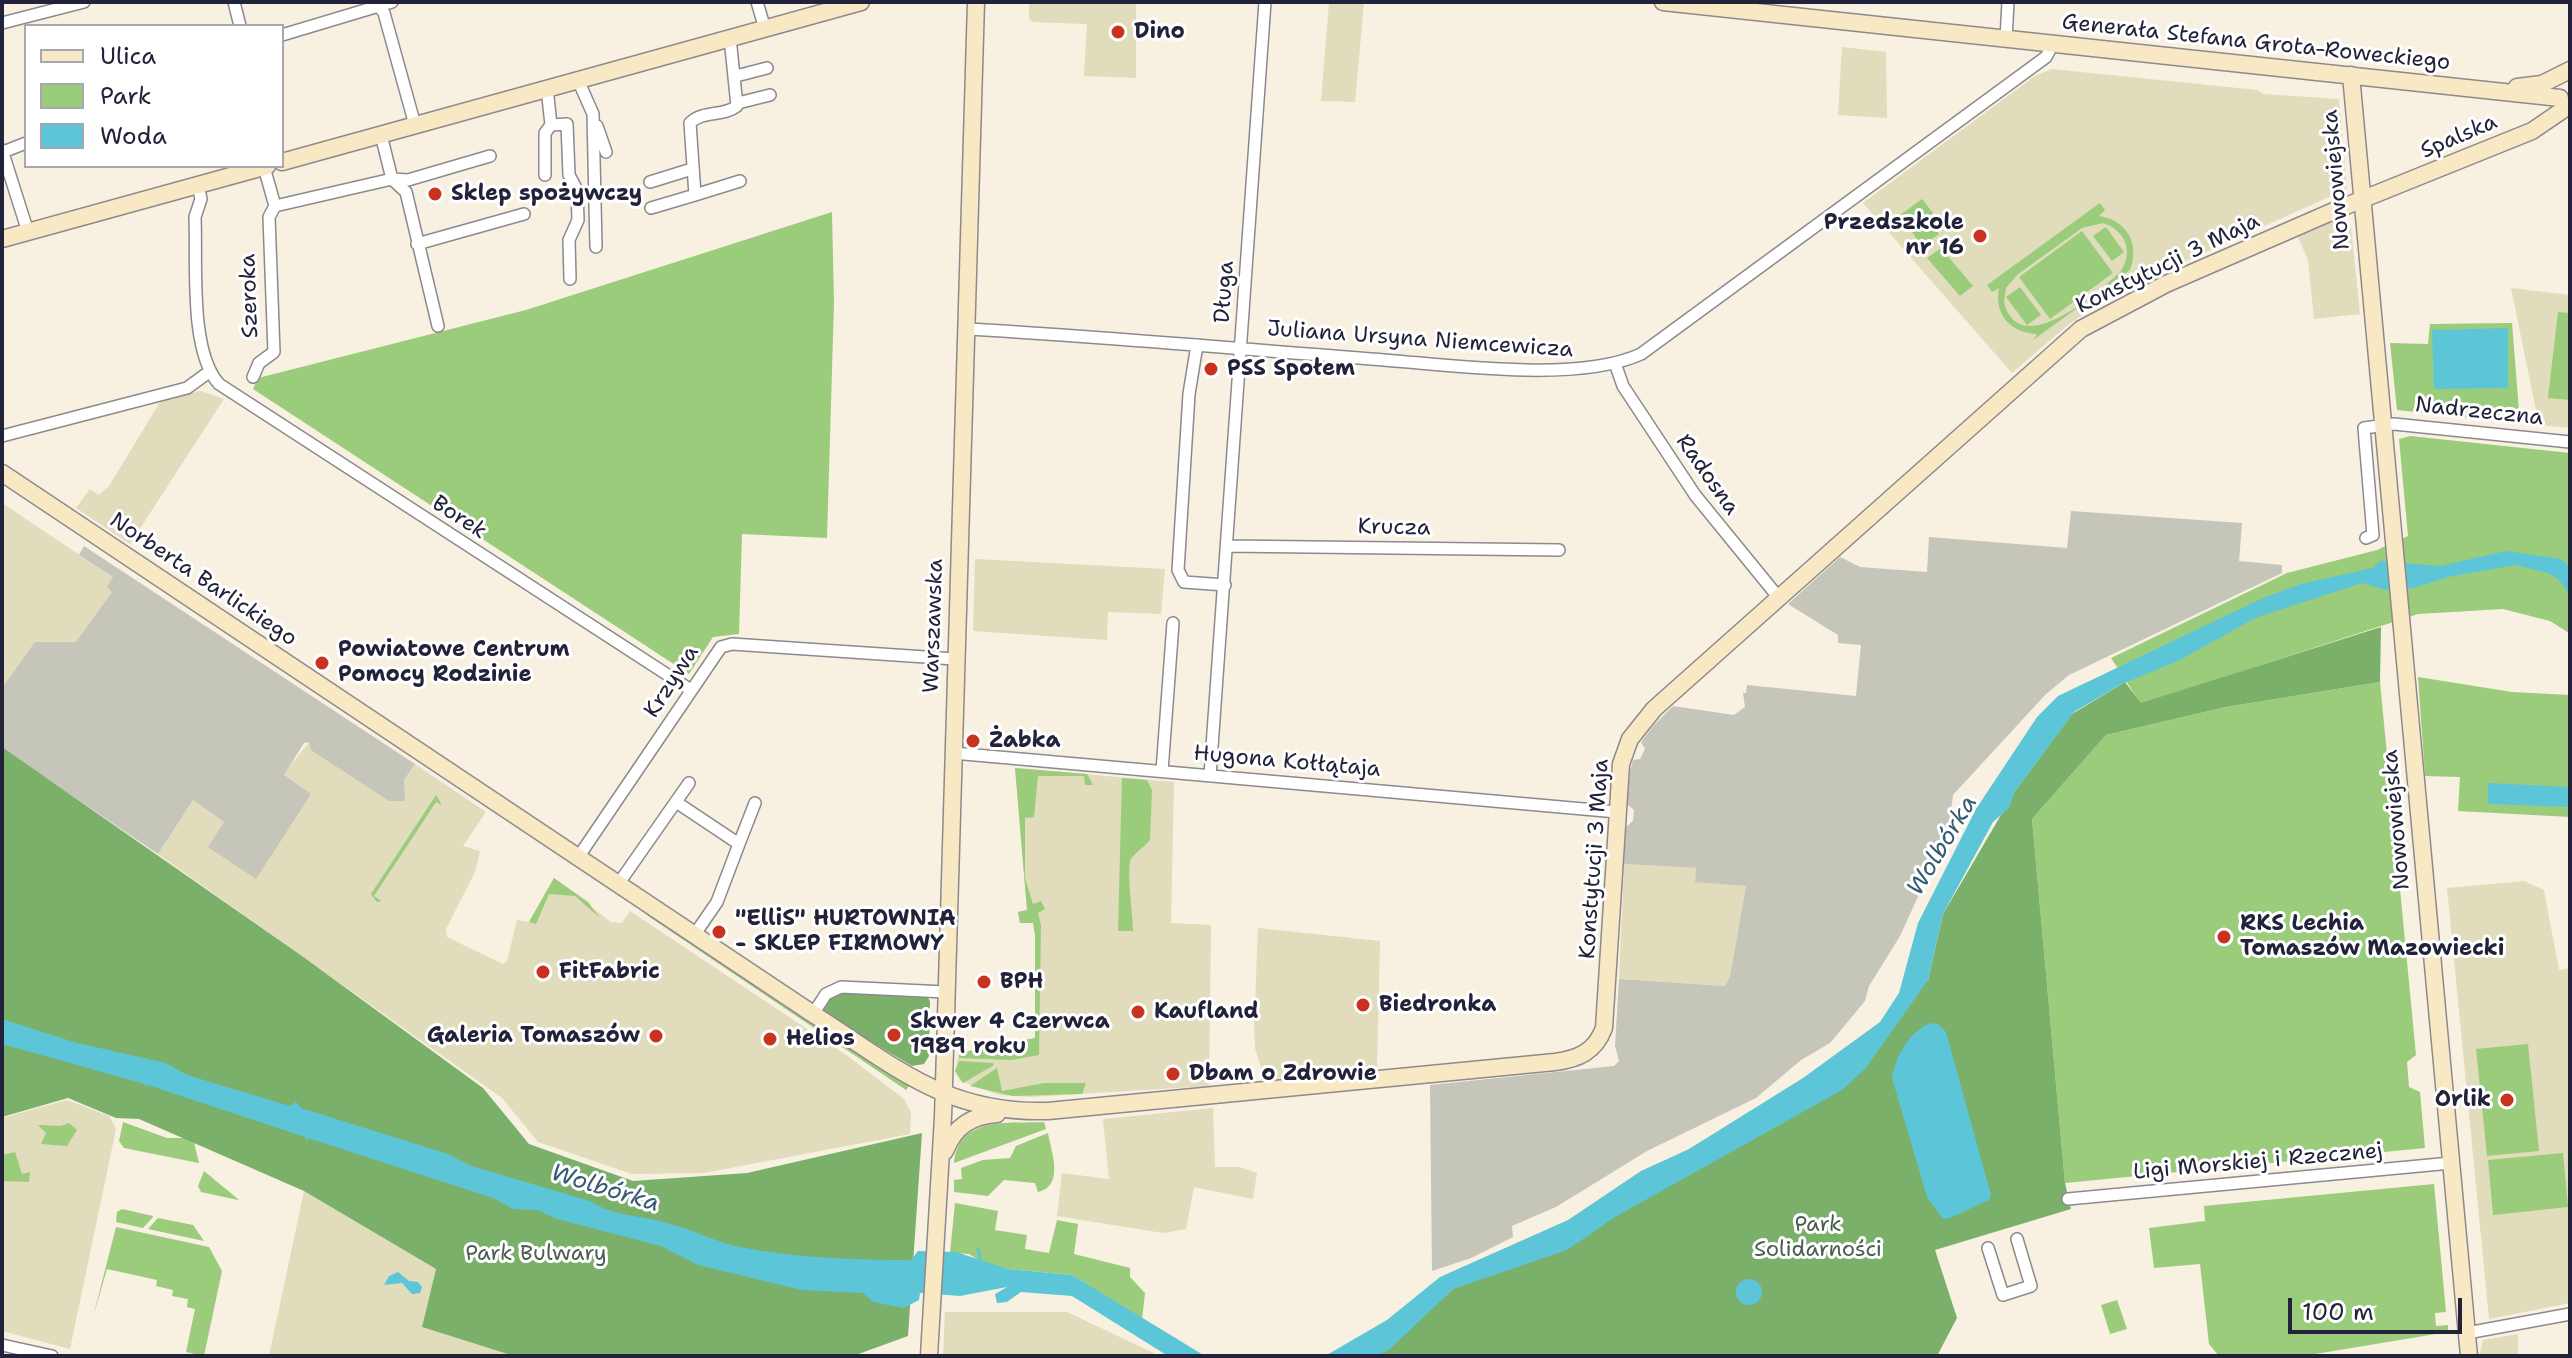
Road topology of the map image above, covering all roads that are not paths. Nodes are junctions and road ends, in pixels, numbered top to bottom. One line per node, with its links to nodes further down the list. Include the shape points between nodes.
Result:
1 (84, 2): 11 (street)
2 (234, 2): 12 (street)
3 (392, 2): 9 (street)
4 (757, 2): 13 (street)
5 (861, 2): 13 (street)
6 (1265, 2): 58 (street, Długa)
7 (1663, 2): 16 (street, Generała Stefana Grota-Roweckiego)
8 (2008, 2): 16 (street)
9 (376, 4): 14 (street); 29 (street, via 384,13)
10 (974, 5): 56 (street, Warszawska)
11 (2, 23)
12 (240, 24)
13 (765, 29): 15 (street)
14 (284, 34)
15 (730, 38): 21 (street); 22 (street)
16 (2006, 39): 17 (street, Generała Stefana Grota-Roweckiego)
17 (2053, 44): 20 (street, Generała Stefana Grota-Roweckiego); 59 (street, Juliana Ursyna Niemcewicza, via 2046,57 1641,354)
18 (767, 68): 21 (street)
19 (2568, 70): 23 (street, Generała Stefana Grota-Roweckiego, via 2528,86); 27 (street, via 2558,82)
20 (2351, 75): 23 (street, Generała Stefana Grota-Roweckiego); 46 (street, Nowowiejska)
21 (736, 76): 26 (street)
22 (578, 80): 24 (street); 28 (street)
23 (2463, 87): 27 (street, Generała Stefana Grota-Roweckiego)
24 (547, 88): 29 (street); 30 (street)
25 (770, 95): 26 (street)
26 (738, 103): 39 (street, via 690,123)
27 (2567, 103): 46 (street, Spalska, via 2532,131)
28 (593, 114): 34 (street); 53 (street)
29 (415, 125): 31 (street)
30 (551, 125): 40 (street, via 545,133); 54 (street, via 567,124 569,175 577,190 578,220 569,240)
31 (381, 135): 36 (street); 41 (street)
32 (24, 144): 33 (street)
33 (2, 151): 50 (street)
34 (606, 152)
35 (490, 156): 41 (street, via 408,180)
36 (284, 161)
37 (258, 168): 44 (street, Szeroka)
38 (266, 168): 47 (street, Szeroka)
39 (692, 169): 43 (street); 45 (street)
40 (545, 175)
41 (392, 179): 47 (street); 52 (street, via 406,192)
42 (740, 181): 45 (street)
43 (650, 182)
44 (198, 185): 50 (street, Szeroka); 60 (street, via 201,349)
45 (695, 195): 48 (street)
46 (2361, 202): 62 (street, Nowowiejska); 70 (street, Konstytucji 3 Maja, via 2166,284 2081,329)
47 (275, 206): 61 (street, Szeroka, via 269,217 274,352 259,363)
48 (651, 208)
49 (524, 214): 52 (street)
50 (28, 232): 51 (street, Szeroka)
51 (2, 239)
52 (417, 244): 55 (street)
53 (596, 247)
54 (570, 279)
55 (438, 326)
56 (966, 329): 57 (street, Juliana Ursyna Niemcewicza); 72 (street, Warszawska)
57 (1197, 345): 58 (street, Juliana Ursyna Niemcewicza); 69 (street, Długa, via 1178,570 1184,582)
58 (1241, 349): 59 (street, Juliana Ursyna Niemcewicza, via 1581,371); 67 (street, Długa)
59 (1616, 366): 70 (street, Radosna, via 1623,386 1695,495)
60 (209, 372): 63 (street, via 187,388); 73 (street, Borek, via 246,402)
61 (253, 377)
62 (2383, 423): 64 (street, Nadrzeczna); 66 (street, via 2364,428 2373,535); 89 (street, Nowowiejska)
63 (2, 436)
64 (2570, 442)
65 (2, 473): 82 (street, Norberta Barlickiego)
66 (2366, 538)
67 (1228, 546): 68 (street, Krucza); 69 (street, Długa)
68 (1559, 550)
69 (1225, 585): 76 (street, Długa)
70 (1779, 598): 80 (street, Konstytucji 3 Maja, via 1636,728 1621,764)
71 (1173, 623): 75 (street)
72 (955, 659): 73 (street, Krzywa, via 732,644 714,653); 74 (street, Warszawska)
73 (691, 690): 82 (street, Krzywa)
74 (953, 753): 75 (street, Hugona Kołłątaja); 85 (street, Warszawska)
75 (1162, 771): 76 (street, Hugona Kołłątaja)
76 (1210, 775): 80 (street, Hugona Kołłątaja)
77 (689, 783): 78 (street)
78 (676, 802): 81 (street); 83 (street)
79 (755, 803): 81 (street)
80 (1617, 812): 88 (street, Konstytucji 3 Maja, via 1606,1018 1599,1040 1575,1059 1206,1098)
81 (739, 844): 84 (street, via 717,902)
82 (579, 856): 83 (street, Norberta Barlickiego)
83 (619, 883): 84 (street, Norberta Barlickiego)
84 (695, 934): 86 (street, Norberta Barlickiego)
85 (945, 992): 86 (street, via 841,987 826,994); 87 (street, Warszawska)
86 (813, 1014): 87 (street, Norberta Barlickiego)
87 (943, 1095): 88 (street, Konstytucji 3 Maja); 90 (street, Warszawska)
88 (1017, 1111): 90 (street, via 979,1116 963,1124 951,1137)
89 (2451, 1163): 91 (street, Ligi Morskiej i Rzecznej); 95 (street, Nowowiejska)
90 (941, 1164): 98 (street, Warszawska)
91 (2068, 1199)
92 (2017, 1239): 93 (street, via 2031,1286 2003,1295)
93 (1988, 1248)
94 (2570, 1314): 95 (street)
95 (2467, 1333): 99 (street, Nowowiejska)
96 (2, 1345): 97 (street)
97 (52, 1356)
98 (929, 1356)
99 (2469, 1356)

